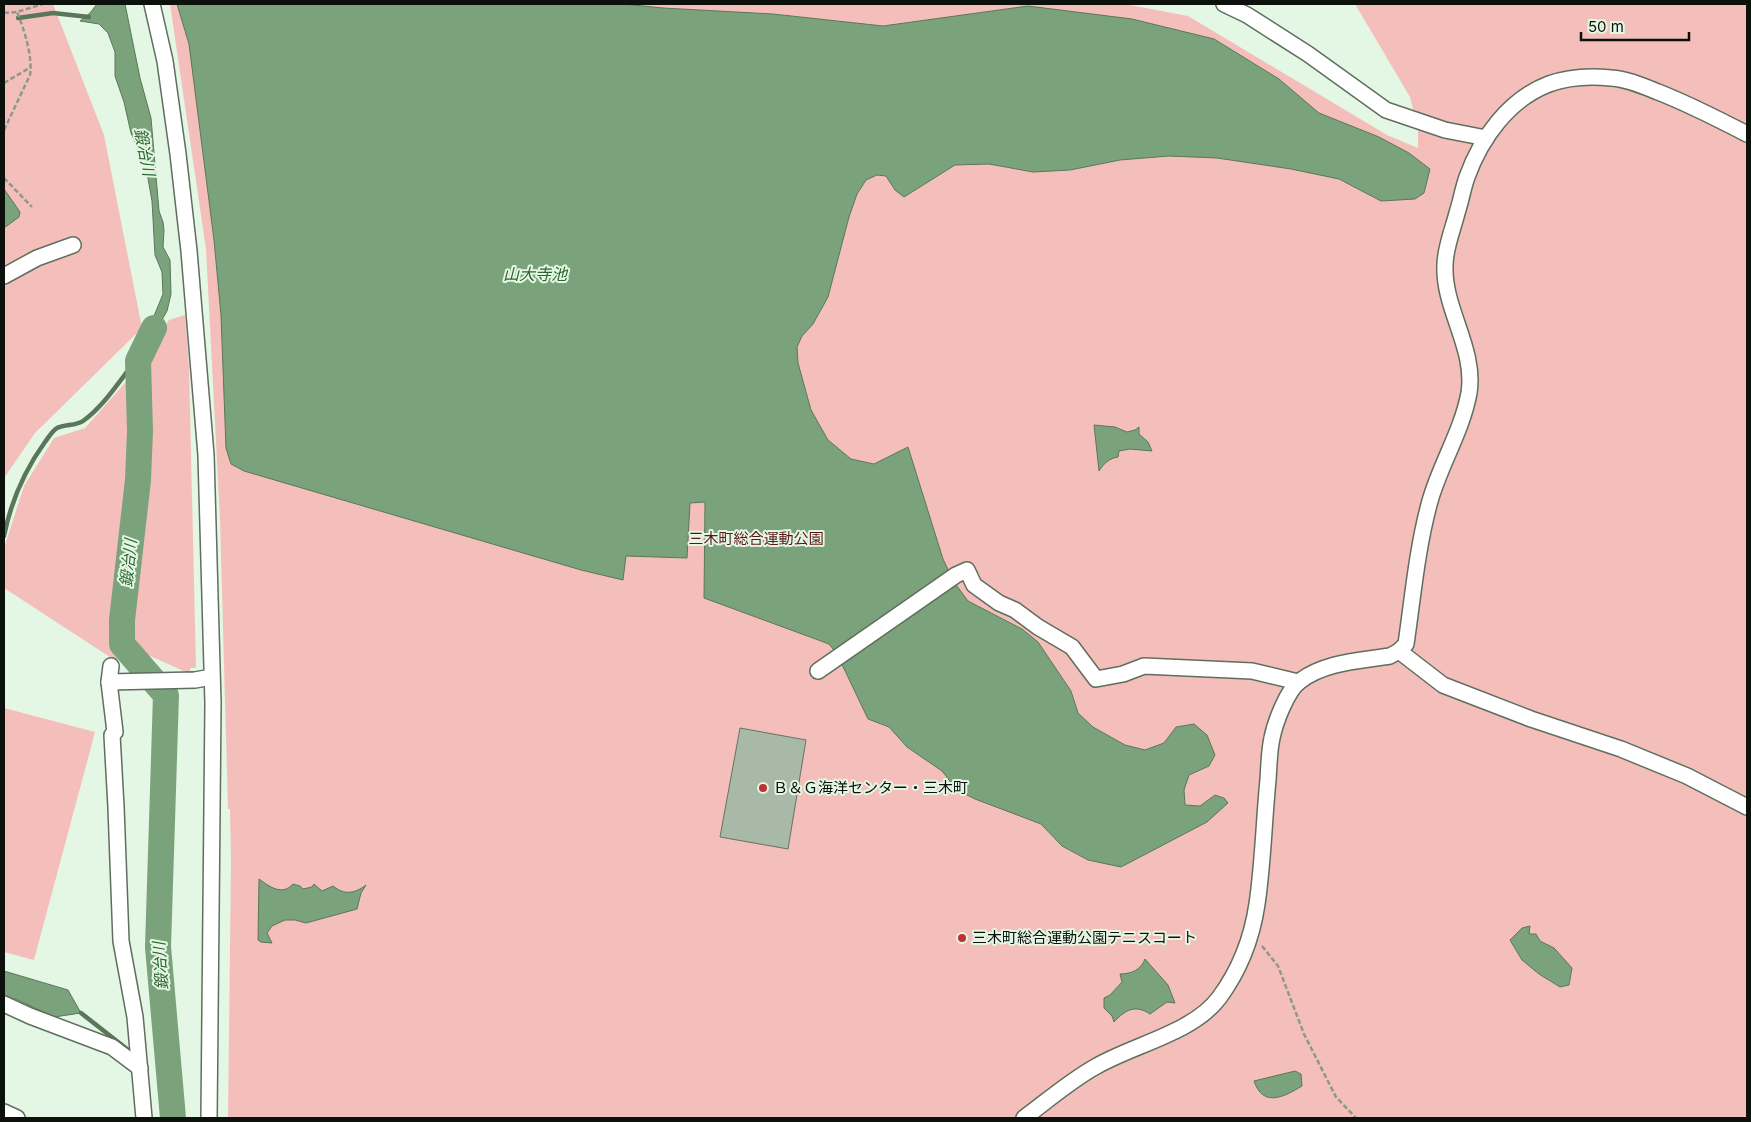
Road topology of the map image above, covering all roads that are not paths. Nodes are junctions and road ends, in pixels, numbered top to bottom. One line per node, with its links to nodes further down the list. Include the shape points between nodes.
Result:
1 (152, 4): 11 (street, via 165,61 189,251 206,455)
2 (1224, 4): 3 (street)
3 (1249, 9): 5 (street, via 1386,110 1445,130)
4 (1747, 134): 5 (street, via 1685,102 1638,84 1612,78 1581,78 1550,84 1524,98 1500,119)
5 (1486, 138): 8 (street, via 1467,176 1444,264 1446,289 1467,355 1469,393 1430,501 1406,644)
6 (72, 245): 7 (street, via 37,258)
7 (4, 276)
8 (1398, 651): 13 (street, via 1390,656 1323,668); 14 (street, via 1443,685 1687,776)
9 (112, 666): 12 (street)
10 (818, 671): 13 (street, via 967,570 974,585 1072,646 1096,678 1123,674 1144,666 1252,671)
11 (212, 677): 12 (street); 20 (street)
12 (109, 682): 16 (street, via 115,732 112,735 121,941 135,1017)
13 (1298, 682): 21 (street, via 1285,701 1272,738 1257,904 1233,978 1218,1000 1197,1019 1094,1067)
14 (1747, 806)
15 (4, 1004): 16 (street, via 112,1047)
16 (140, 1068): 19 (street)
17 (4, 1112): 18 (street)
18 (17, 1118)
19 (144, 1118)
20 (209, 1118)
21 (1024, 1118)

